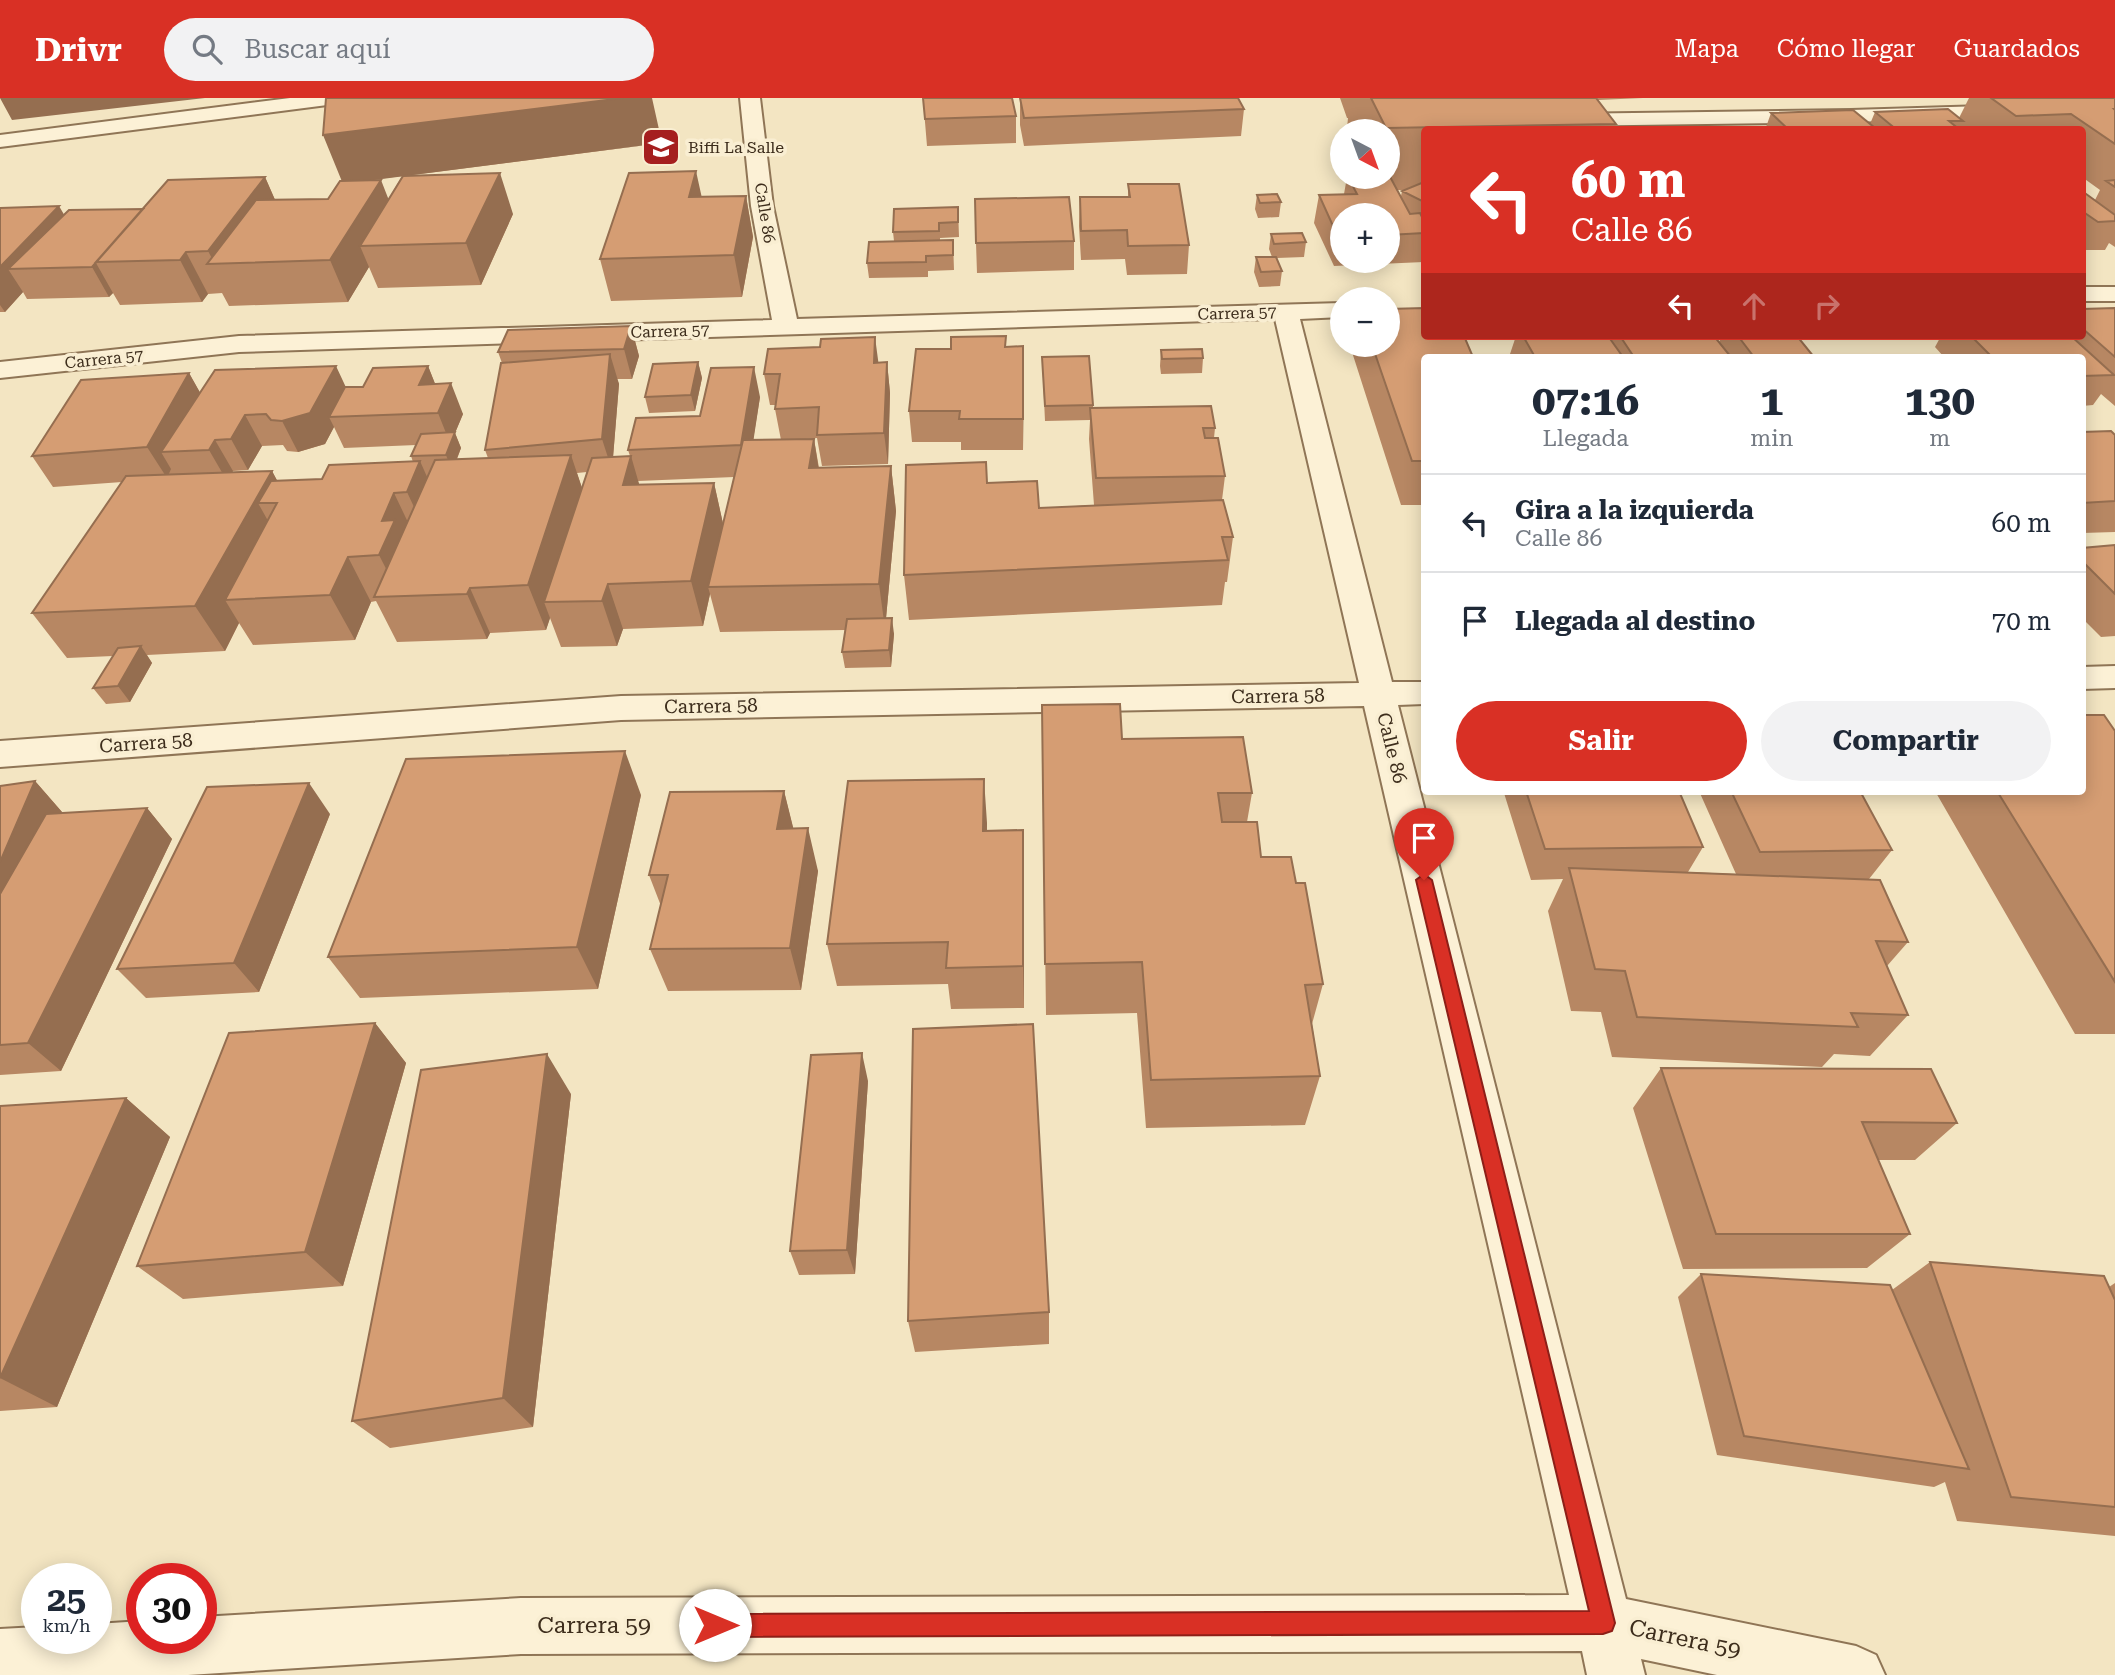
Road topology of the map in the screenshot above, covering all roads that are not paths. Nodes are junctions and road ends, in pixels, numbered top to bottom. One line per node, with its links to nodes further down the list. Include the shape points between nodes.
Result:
1 (335, 98): 7 (street)
2 (750, 98): 12 (street, Calle 86, via 762,205)
3 (1468, 98): 6 (street, via 1481,121)
4 (1830, 98): 6 (street)
5 (2115, 108): 6 (street)
6 (1851, 116)
7 (0, 141)
8 (2115, 294): 9 (street)
9 (2086, 295)
10 (1330, 310): 11 (street, Carrera 57)
11 (1286, 312): 12 (street, Carrera 57); 17 (street, Calle 86)
12 (786, 327): 13 (street, Carrera 57, via 239,344)
13 (0, 370)
14 (2115, 677): 15 (street)
15 (2086, 678)
16 (1421, 693): 17 (street, Carrera 58)
17 (1379, 694): 18 (street, Carrera 58, via 621,708); 19 (street, Calle 86)
18 (0, 754)
19 (1610, 1649): 20 (street, Carrera 59, via 521,1626); 21 (street, Carrera 59)
20 (0, 1658)
21 (1856, 1675)

